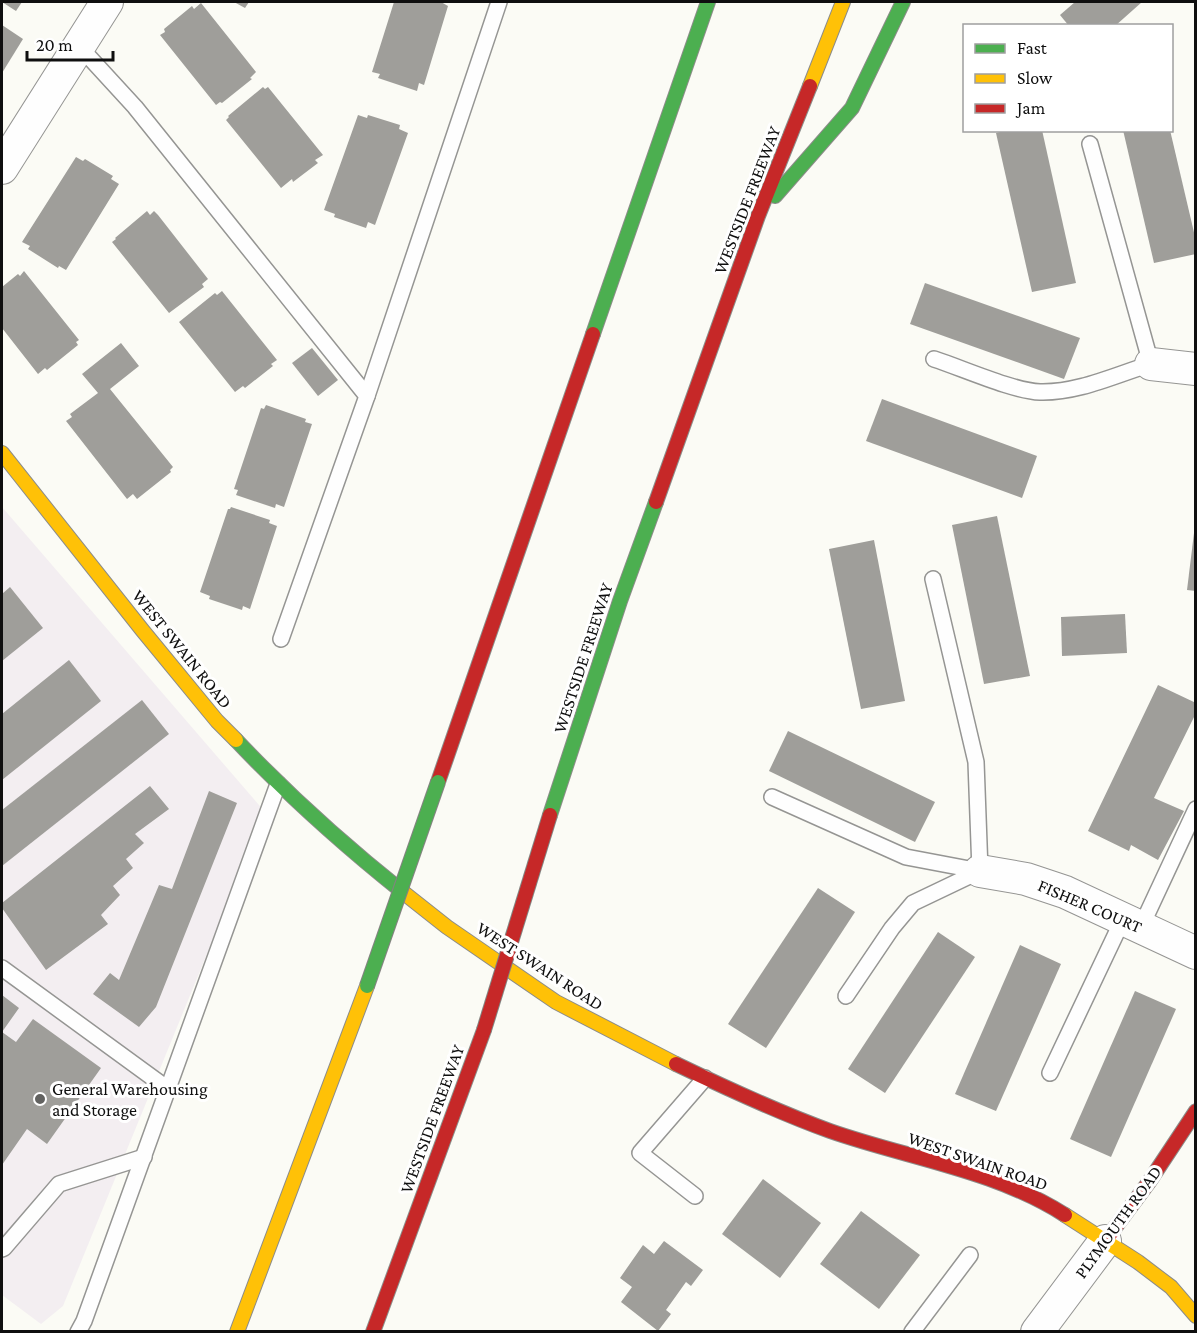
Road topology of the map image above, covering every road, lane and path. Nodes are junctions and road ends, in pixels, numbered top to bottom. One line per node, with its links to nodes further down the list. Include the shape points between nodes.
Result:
1 (107, 2): 6 (street)
2 (499, 2): 13 (lane)
3 (708, 2): 36 (main road, bridge, via 367,986)
4 (843, 2): 9 (main road, WESTSIDE FREEWAY)
5 (903, 2): 9 (main road, via 852,108)
6 (79, 46): 8 (street); 13 (lane, via 135,107)
7 (1090, 144): 11 (lane)
8 (2, 168)
9 (758, 216): 37 (main road, WESTSIDE FREEWAY, bridge, via 620,601 484,1030)
10 (934, 359): 11 (lane, via 1039,392 1077,388)
11 (1151, 364): 12 (street)
12 (1196, 369)
13 (367, 396): 16 (lane)
14 (2, 453): 17 (main road, WEST SWAIN ROAD, via 217,721)
15 (933, 579): 20 (lane, via 976,762)
16 (281, 639)
17 (278, 784): 26 (main road, WEST SWAIN ROAD, via 360,858 447,927 556,1002); 27 (lane)
18 (772, 797): 20 (lane, via 906,857)
19 (1196, 809): 21 (lane)
20 (980, 871): 21 (street, FISHER COURT, via 1026,879 1065,892); 24 (lane, via 914,903 892,928)
21 (1132, 923): 22 (street, FISHER COURT); 25 (lane)
22 (1196, 953)
23 (2, 968): 27 (lane)
24 (846, 996)
25 (1050, 1073)
26 (705, 1078): 30 (lane, via 640,1153); 31 (main road, WEST SWAIN ROAD, via 830,1131 997,1182 1048,1203)
27 (168, 1089): 29 (lane)
28 (1196, 1111): 31 (main road, PLYMOUTH ROAD)
29 (144, 1157): 32 (lane, via 59,1184); 35 (lane)
30 (695, 1196)
31 (1105, 1241): 34 (main road, WEST SWAIN ROAD, via 1171,1287); 39 (street, PLYMOUTH ROAD)
32 (2, 1248)
33 (970, 1255): 38 (lane)
34 (1196, 1316)
35 (78, 1332)
36 (237, 1332)
37 (373, 1332)
38 (912, 1332)
39 (1037, 1332)

